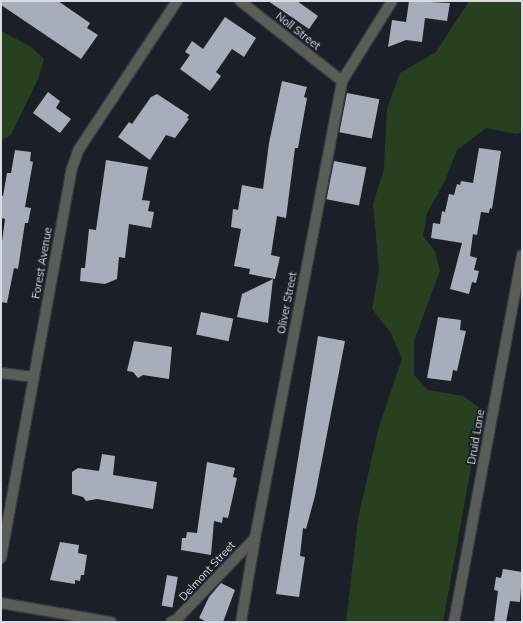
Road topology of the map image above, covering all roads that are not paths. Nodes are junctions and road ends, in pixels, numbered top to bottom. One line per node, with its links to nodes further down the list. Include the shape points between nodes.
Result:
1 (177, 1): 7 (street, Forest Avenue, via 79,149 72,168)
2 (240, 1): 4 (street, Noll Street)
3 (392, 1): 4 (street, Oliver Street)
4 (342, 81): 8 (street, Oliver Street)
5 (522, 255): 14 (street, Druid Lane)
6 (1, 373): 7 (street)
7 (33, 377): 9 (street, Forest Avenue)
8 (254, 538): 11 (street, Delmont Street); 13 (street, Oliver Street)
9 (1, 558)
10 (1, 603): 12 (street)
11 (174, 621)
12 (111, 622)
13 (241, 622)
14 (454, 622)

